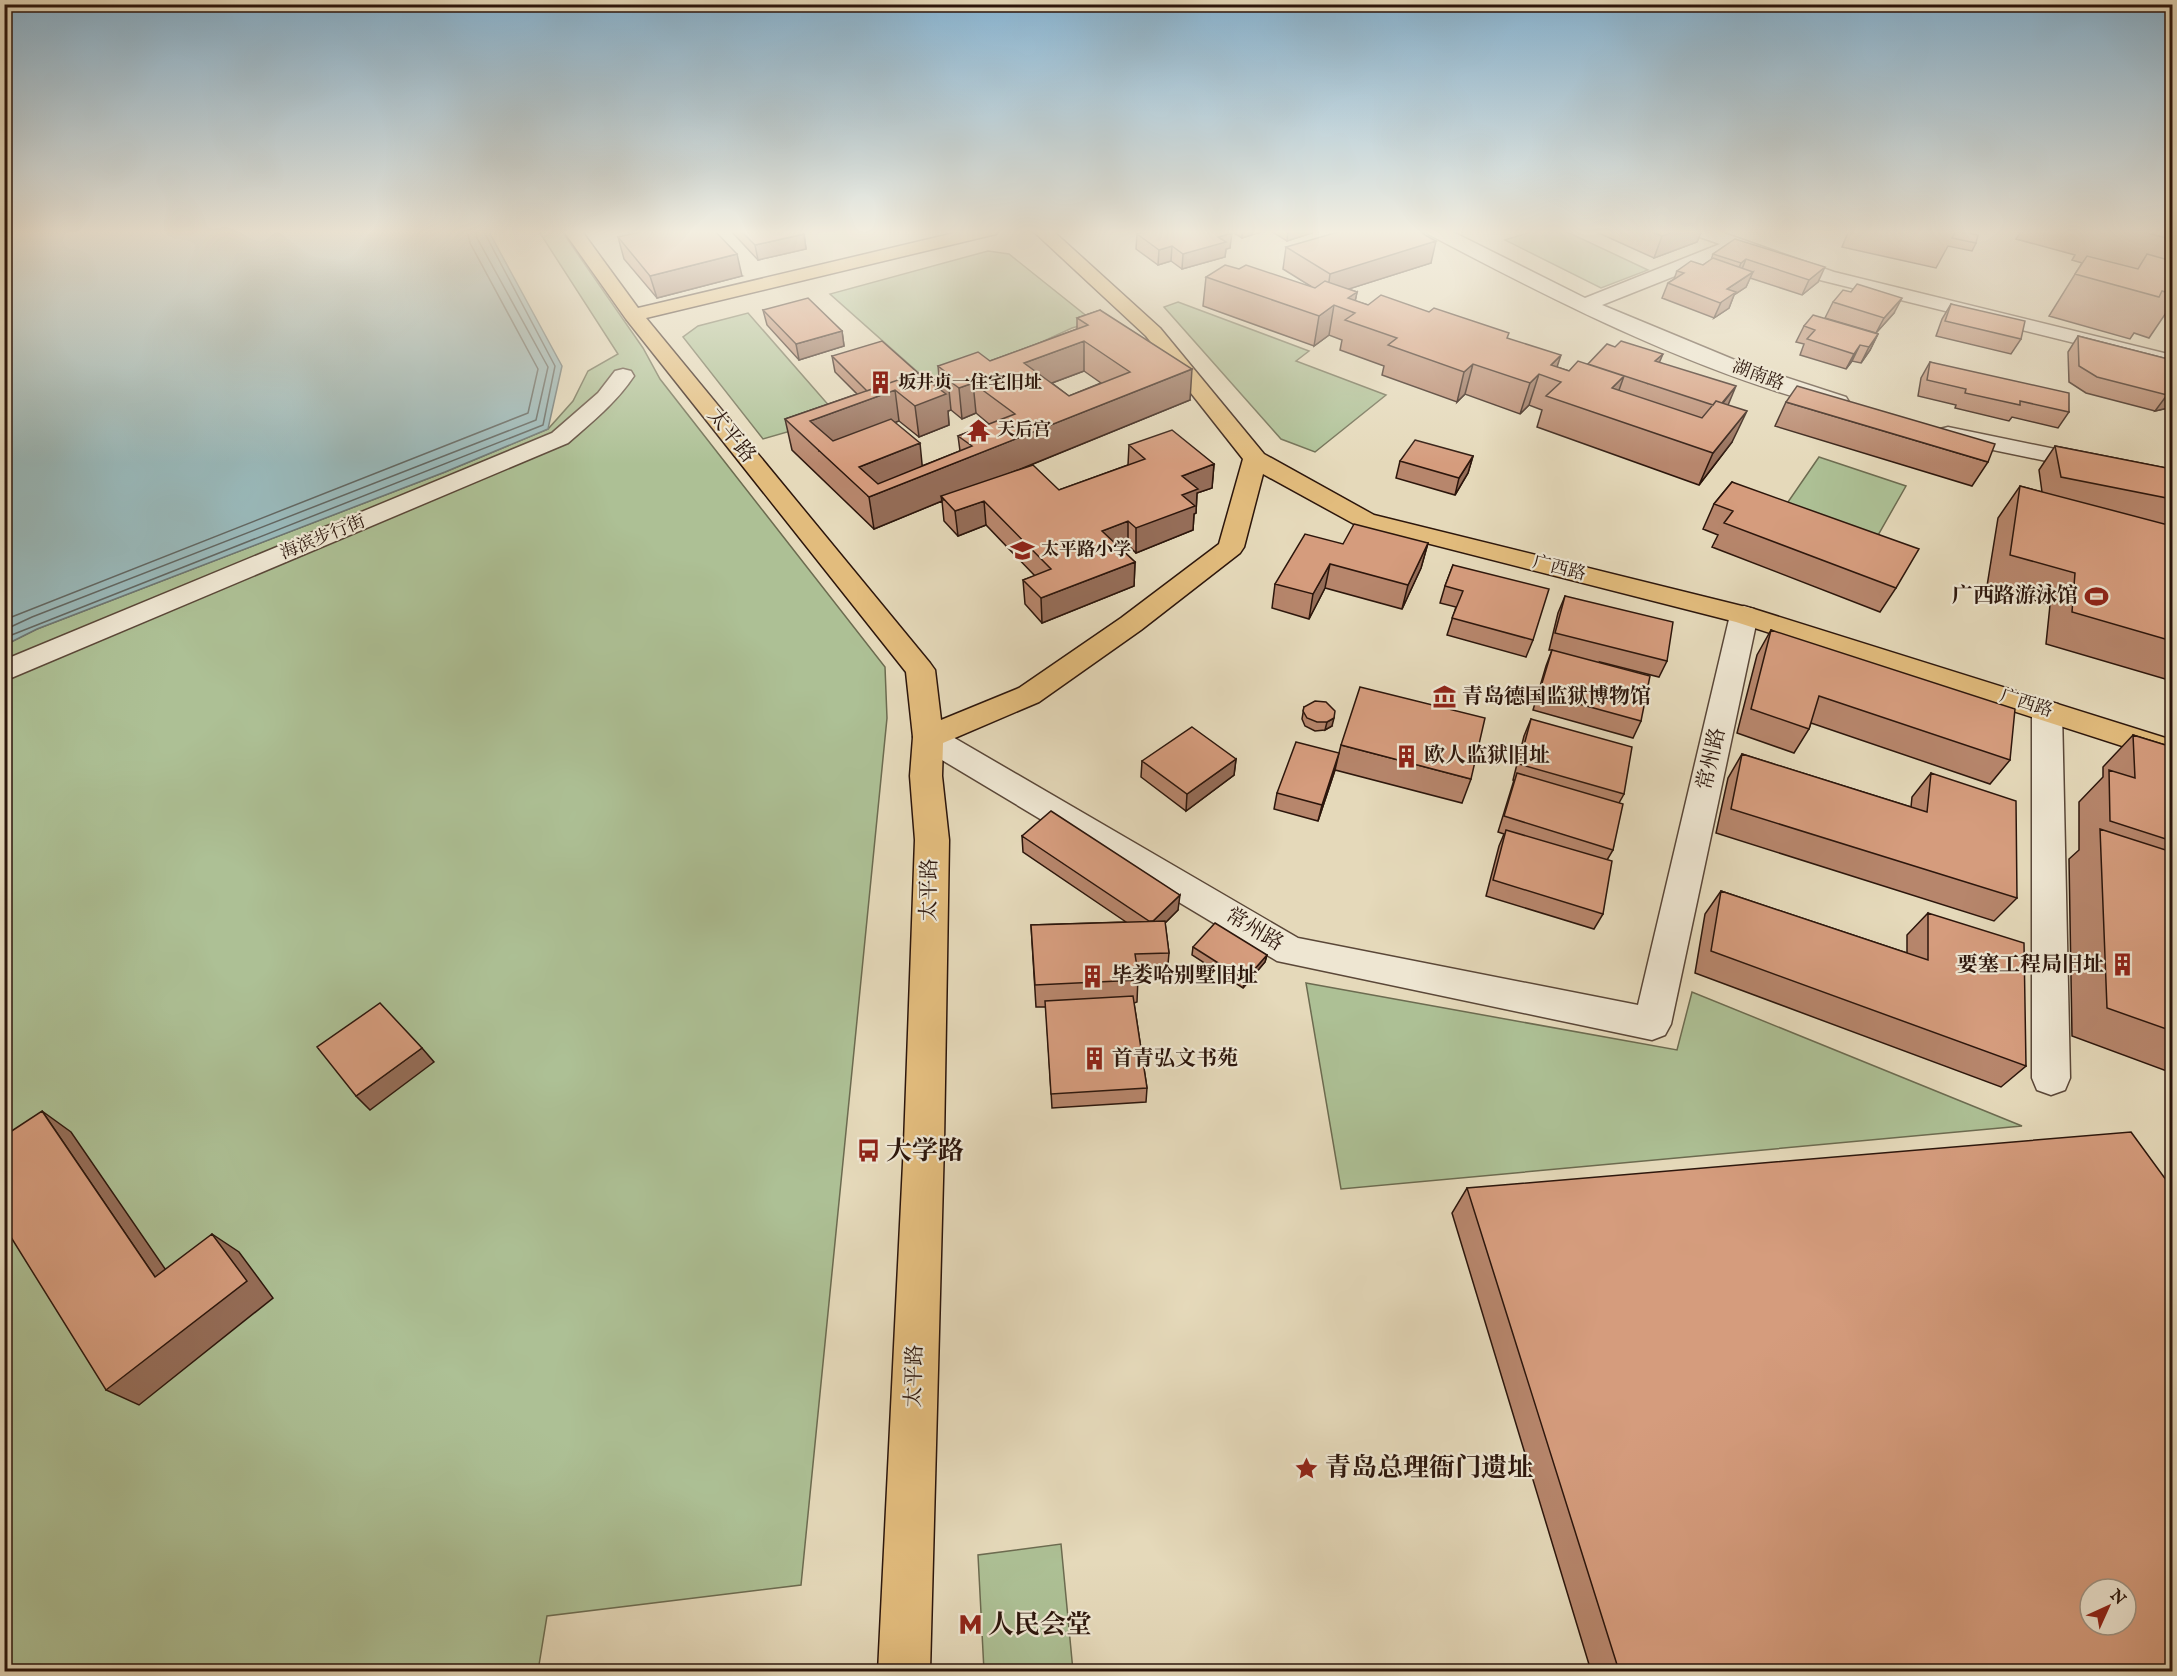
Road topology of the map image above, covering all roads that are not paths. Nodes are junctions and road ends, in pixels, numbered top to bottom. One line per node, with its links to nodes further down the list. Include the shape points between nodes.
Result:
1 (628, 308): 6 (main road, 太平路)
2 (661, 308): 6 (main road)
3 (1127, 308): 11 (main road, 广西路, via 1153,332)
4 (1592, 308): 9 (street, 湖南路, via 1784,387)
5 (1958, 308): 7 (street)
6 (633, 315): 16 (main road, 太平路, via 920,670)
7 (2172, 361)
8 (622, 376): 14 (street, 海滨步行街, via 606,398 560,438)
9 (1862, 409)
10 (1928, 428): 12 (street)
11 (1256, 459): 13 (main road, 广西路, via 1365,520); 16 (main road, via 1231,547 1131,624 1029,695)
12 (2172, 480)
13 (1744, 615): 15 (main road, 广西路); 16 (street, 常州路, via 1652,1024 1290,951)
14 (4, 671)
15 (2048, 711): 17 (main road, 广西路); 18 (street)
16 (928, 736): 19 (main road, 太平路, via 926,776 932,840 925,1131)
17 (2172, 751)
18 (2051, 1078)
19 (904, 1671)

